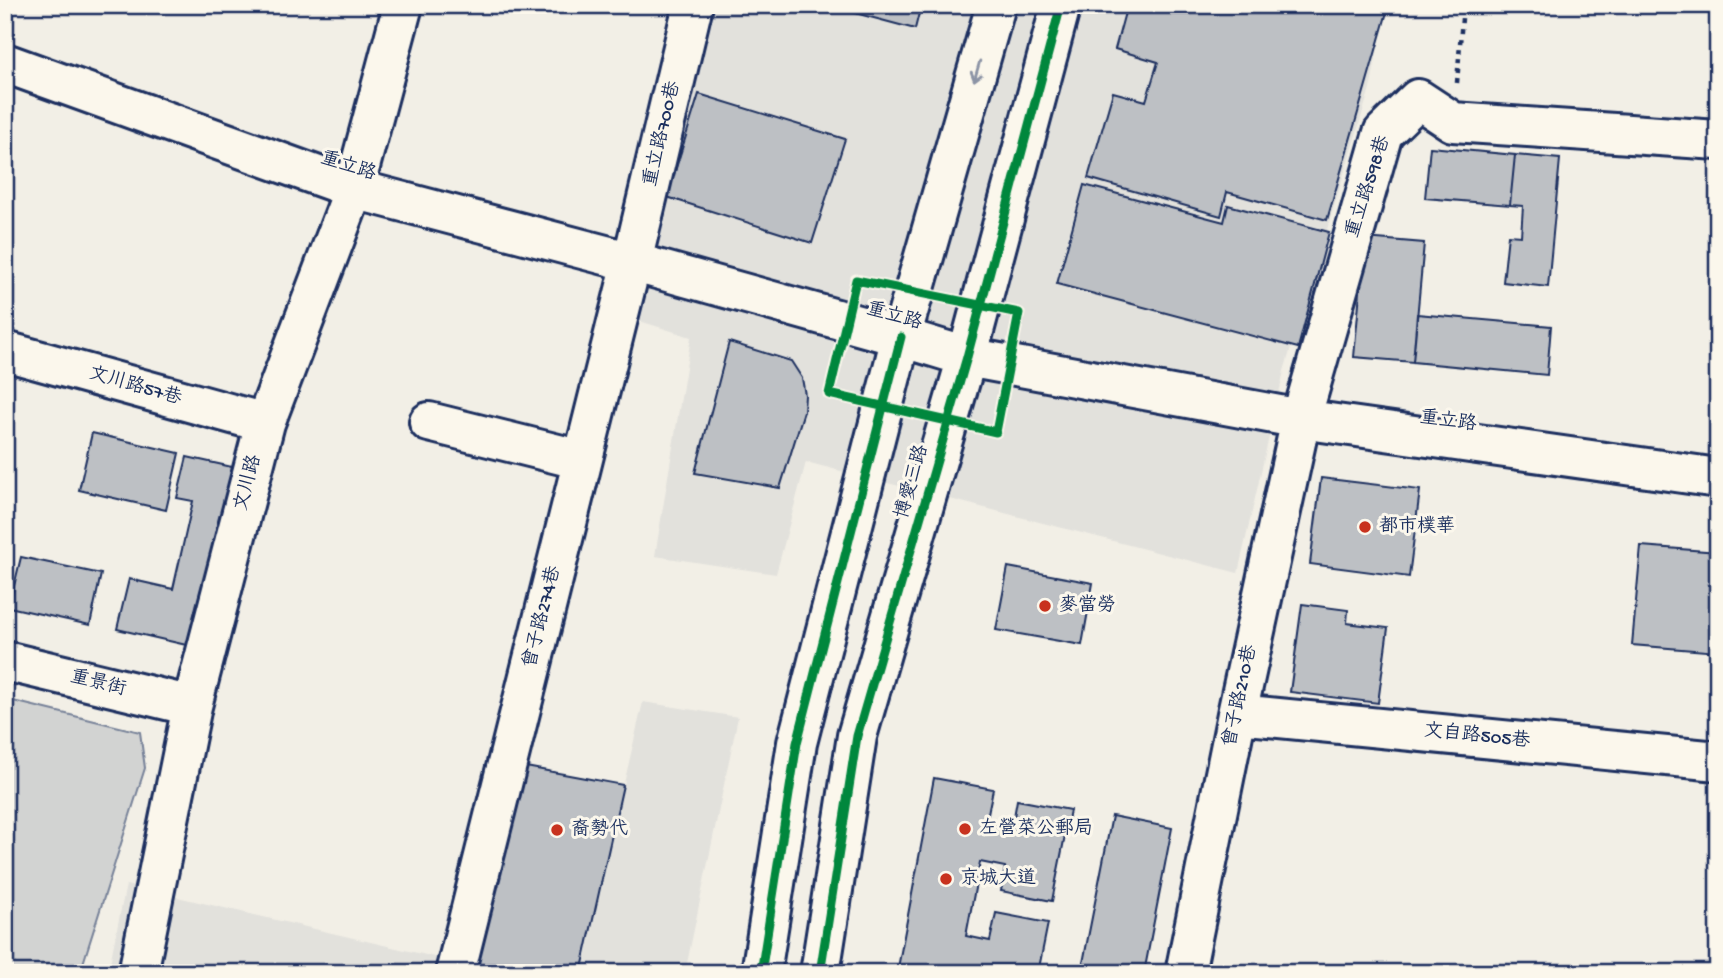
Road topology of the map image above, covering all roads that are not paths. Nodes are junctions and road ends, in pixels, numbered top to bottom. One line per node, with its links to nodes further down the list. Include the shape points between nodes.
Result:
1 (403, 5): 7 (street, 文川路)
2 (693, 5): 8 (street, 重立路700巷)
3 (996, 5): 9 (street, one-way to 9)
4 (1061, 5): 11 (street, 博愛三路)
5 (5, 63): 7 (street, 重立路)
6 (1718, 140): 12 (street, 重立路598巷, via 1453,122 1418,99 1383,133)
7 (354, 188): 8 (street, 重立路); 14 (street, 文川路)
8 (632, 262): 9 (street, 重立路); 15 (street, 曾子路274巷)
9 (901, 337): 11 (street, 重立路); 23 (street, via 797,743)
10 (5, 351): 14 (street, 文川路57巷)
11 (967, 358): 12 (street, 重立路); 24 (street, 博愛三路, via 857,736)
12 (1301, 419): 16 (street, 重立路); 19 (street, 曾子路210巷)
13 (429, 422): 15 (street)
14 (265, 424): 18 (street, 文川路)
15 (582, 460): 22 (street, 曾子路274巷)
16 (1718, 478)
17 (5, 661): 18 (street, 重景街)
18 (192, 706): 21 (street, 文川路)
19 (1237, 713): 20 (street, 文自路505巷); 25 (street, 曾子路210巷)
20 (1718, 761)
21 (138, 973)
22 (455, 973)
23 (761, 973)
24 (820, 973)
25 (1185, 973)

